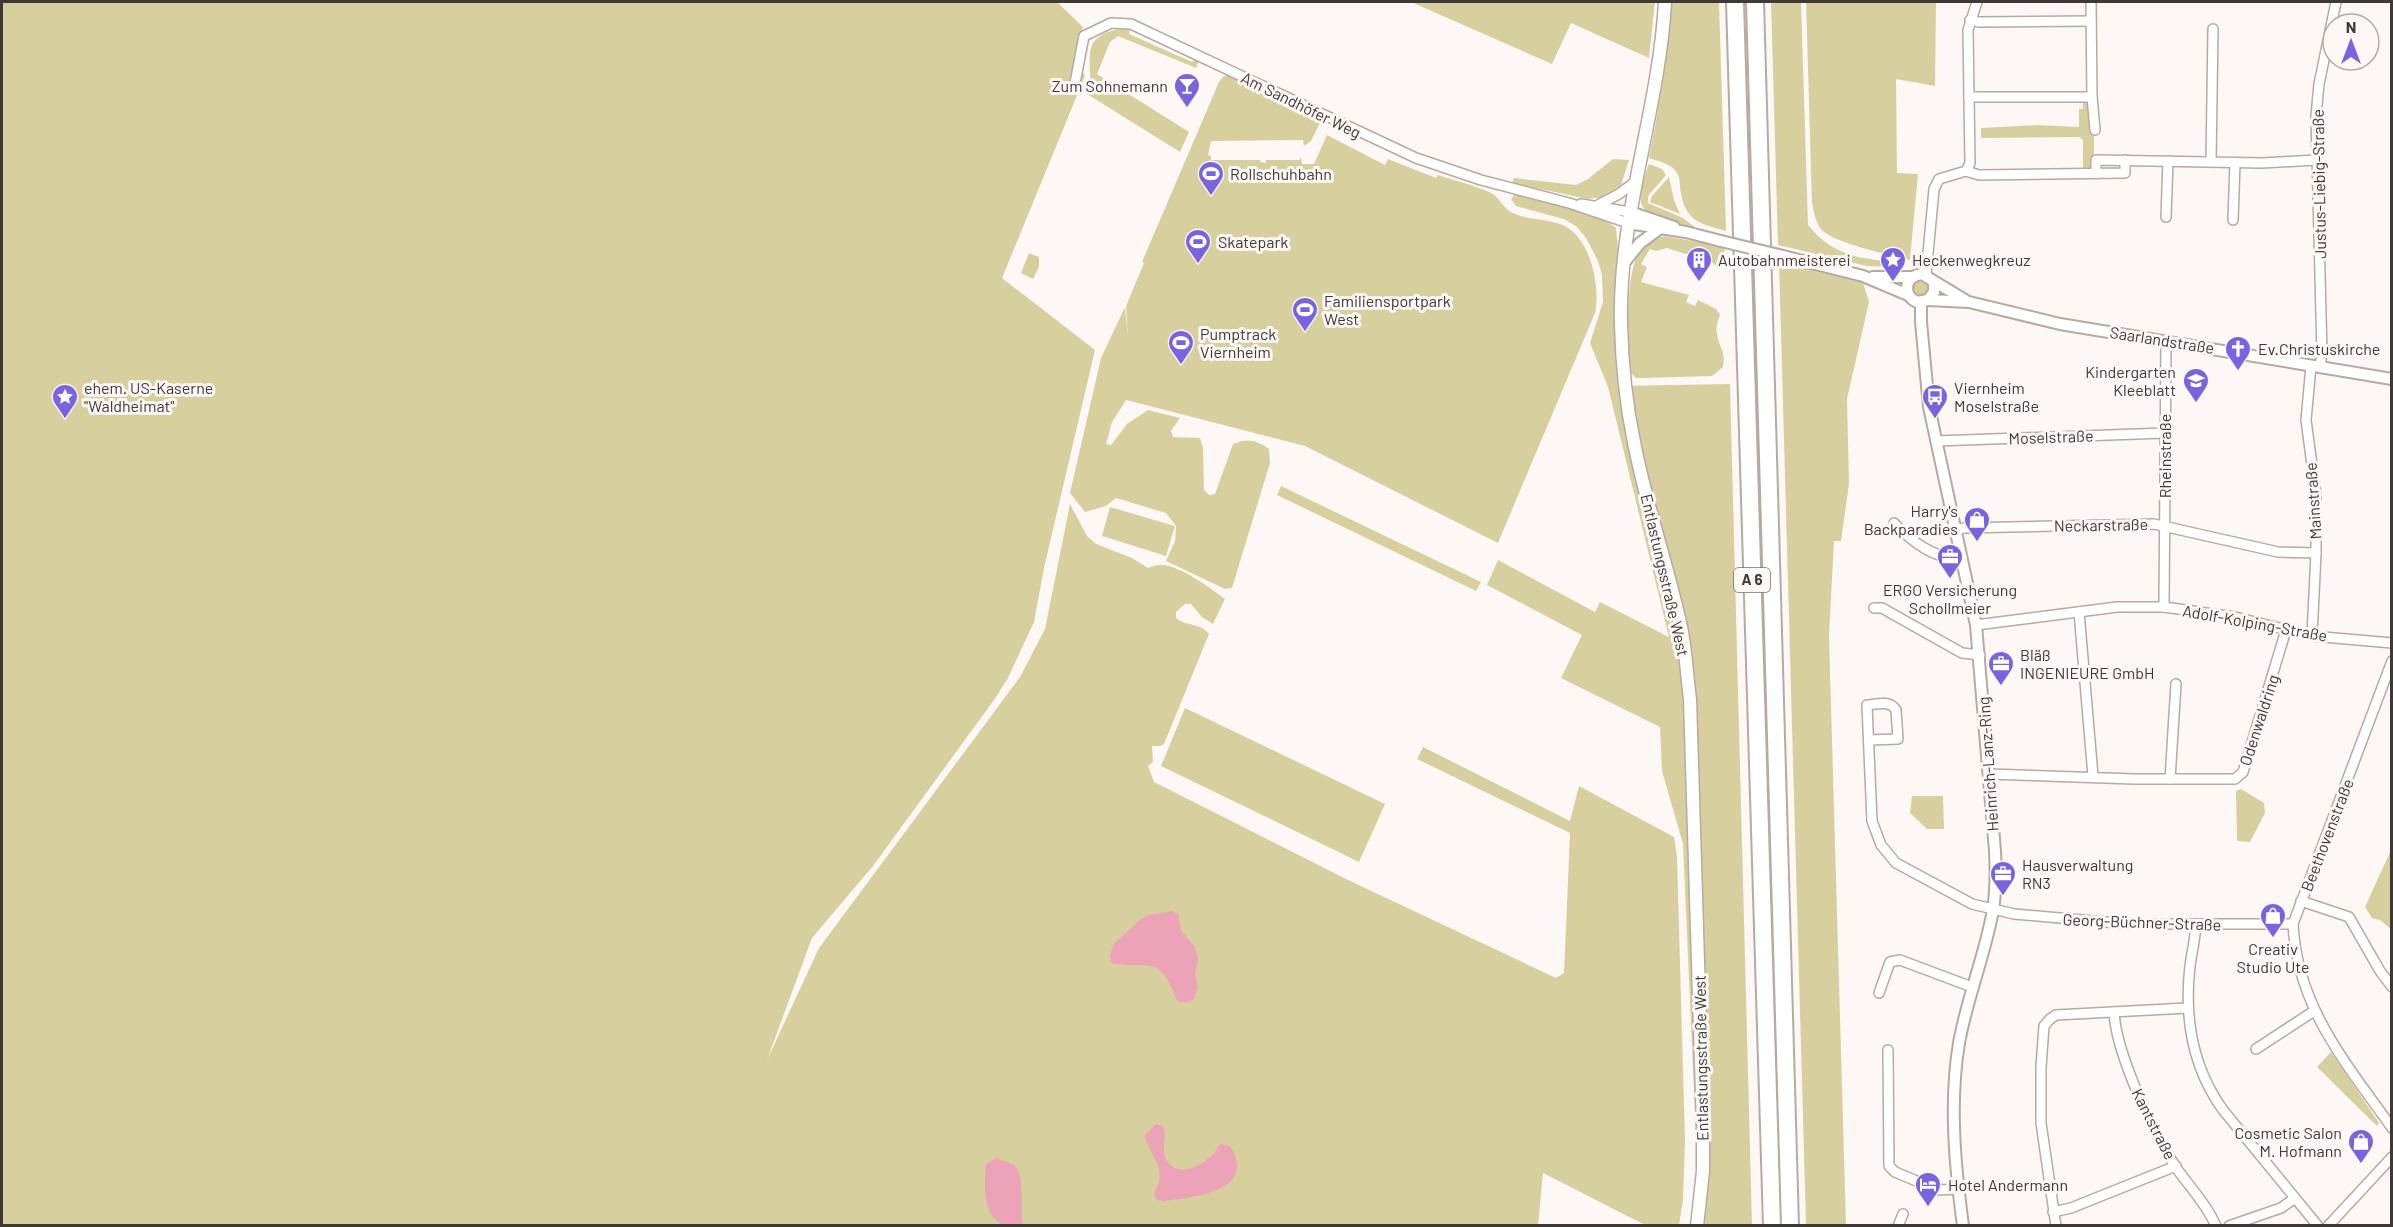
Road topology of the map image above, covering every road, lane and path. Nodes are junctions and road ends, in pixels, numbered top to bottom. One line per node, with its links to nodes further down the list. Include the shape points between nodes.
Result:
1 (1665, 2): 19 (main road, Entlastungsstraße West, via 1660,58)
2 (1735, 2): 78 (highway, A 6)
3 (1755, 2): 79 (highway, A 6)
4 (1977, 2): 7 (street)
5 (2091, 2): 8 (street)
6 (2336, 2): 14 (street, Justus-Liebig-Straße, via 2319,84)
7 (1970, 20): 8 (street); 11 (street)
8 (2091, 21): 12 (street)
9 (2213, 29): 16 (street)
10 (1075, 83): 20 (street, Am Sandhöfer Weg, via 1084,36 1111,23 1131,24 1407,154 1481,180)
11 (1969, 97): 12 (street); 18 (street, via 1970,162)
12 (2092, 97): 13 (street)
13 (2095, 130)
14 (2316, 160): 17 (street); 35 (street, Justus-Liebig-Straße, via 2322,343)
15 (2168, 161): 16 (street); 18 (street, via 2096,160 2096,173 1979,175); 22 (street)
16 (2211, 162): 17 (street)
17 (2235, 162): 24 (street)
18 (1966, 171): 30 (street, via 1939,179 1934,189)
19 (1636, 181): 21 (street); 23 (main road, Entlastungsstraße West)
20 (1569, 203): 21 (street, Am Sandhöfer Weg); 23 (street, Am Sandhöfer Weg)
21 (1598, 206): 23 (street, Am Sandhöfer Weg)
22 (2166, 217)
23 (1629, 218): 25 (street, Am Sandhöfer Weg); 26 (street, Am Sandhöfer Weg); 27 (main road, Entlastungsstraße West)
24 (2233, 220)
25 (1659, 230): 26 (street, Am Sandhöfer Weg); 27 (street, via 1640,243)
26 (1686, 232): 28 (street, Am Sandhöfer Weg, bridge)
27 (1623, 264): 77 (main road, Entlastungsstraße West, via 1622,336 1634,443 1682,632 1690,699 1703,1126)
28 (1863, 276): 29 (street); 31 (street)
29 (1912, 277): 30 (street, via 1919,274); 31 (street, via 1907,285)
30 (1930, 279): 32 (street, via 1934,292); 33 (street, Saarlandstraße)
31 (1908, 295): 32 (street, via 1914,301)
32 (1925, 301): 33 (street, Saarlandstraße); 38 (street, Heinrich-Lanz-Ring, via 1929,403)
33 (1969, 302): 34 (street, Saarlandstraße, via 2060,324)
34 (2166, 341): 35 (street, Saarlandstraße); 37 (street, Rheinstraße)
35 (2315, 366): 36 (street, Saarlandstraße); 42 (street, Mainstraße, via 2306,420 2316,495)
36 (2391, 379)
37 (2165, 433): 38 (street, Moselstraße); 40 (street, Rheinstraße)
38 (1936, 441): 41 (street, Heinrich-Lanz-Ring)
39 (1894, 523): 43 (street, via 1907,537 1943,557)
40 (2165, 526): 41 (street, Neckarstraße); 42 (street, Neckarstraße, via 2278,552); 44 (street, Rheinstraße)
41 (1955, 530): 43 (street, Heinrich-Lanz-Ring)
42 (2316, 553): 49 (street, Mainstraße)
43 (1962, 557): 47 (street, Heinrich-Lanz-Ring)
44 (2164, 607): 46 (street, Adolf-Kolping-Straße); 48 (street, Adolf-Kolping-Straße, via 2235,617)
45 (1874, 608): 51 (street, via 1882,608 1962,653)
46 (2079, 612): 47 (street, Adolf-Kolping-Straße); 56 (street)
47 (1976, 625): 51 (street, Heinrich-Lanz-Ring)
48 (2286, 630): 49 (street, Adolf-Kolping-Straße); 57 (street, Odenwaldring, via 2243,772 2235,779)
49 (2312, 636): 50 (street, Adolf-Kolping-Straße)
50 (2391, 643)
51 (1980, 655): 55 (street, Heinrich-Lanz-Ring)
52 (2391, 661): 58 (street, Beethovenstraße)
53 (2176, 684): 57 (street)
54 (1869, 740): 54 (street, Georg-Büchner-Straße, via 1867,705 1894,706 1898,739); 59 (street, Georg-Büchner-Straße, via 1872,822 1881,845 1896,863 1972,904)
55 (1988, 774): 56 (street, Odenwaldring); 59 (street, Heinrich-Lanz-Ring, via 1996,878)
56 (2093, 776): 57 (street, Odenwaldring)
57 (2170, 779)
58 (2301, 901): 60 (street, Beethovenstraße); 63 (street, via 2349,916)
59 (1993, 910): 61 (street, Georg-Büchner-Straße, via 2108,922); 62 (street, Heinrich-Lanz-Ring)
60 (2293, 924): 61 (street, Georg-Büchner-Straße); 66 (street, Beethovenstraße, via 2297,959)
61 (2196, 925): 65 (street)
62 (1972, 987): 64 (street, via 1900,960 1890,962); 73 (street, Heinrich-Lanz-Ring, via 1956,1077)
63 (2391, 987)
64 (1879, 993)
65 (2187, 1008): 67 (street); 74 (street, via 2194,1051 2210,1092)
66 (2314, 1011): 68 (street); 70 (street, Beethovenstraße)
67 (2114, 1012): 72 (street, Kantstraße, via 2132,1079); 75 (street, via 2056,1015 2044,1026 2041,1123)
68 (2256, 1049)
69 (1888, 1050): 73 (street, via 1889,1166 1938,1190)
70 (2391, 1128)
71 (2391, 1157): 86 (street)
72 (2176, 1166): 75 (street); 83 (street, Kantstraße)
73 (1958, 1189): 81 (street, Heinrich-Lanz-Ring)
74 (2295, 1198): 84 (street, via 2281,1208); 85 (street)
75 (2053, 1212): 82 (street)
76 (1903, 1214): 80 (street)
77 (1697, 1226)
78 (1772, 1226)
79 (1790, 1226)
80 (1898, 1226)
81 (1963, 1226)
82 (2056, 1226)
83 (2216, 1226)
84 (2229, 1226)
85 (2318, 1226)
86 (2328, 1226)

